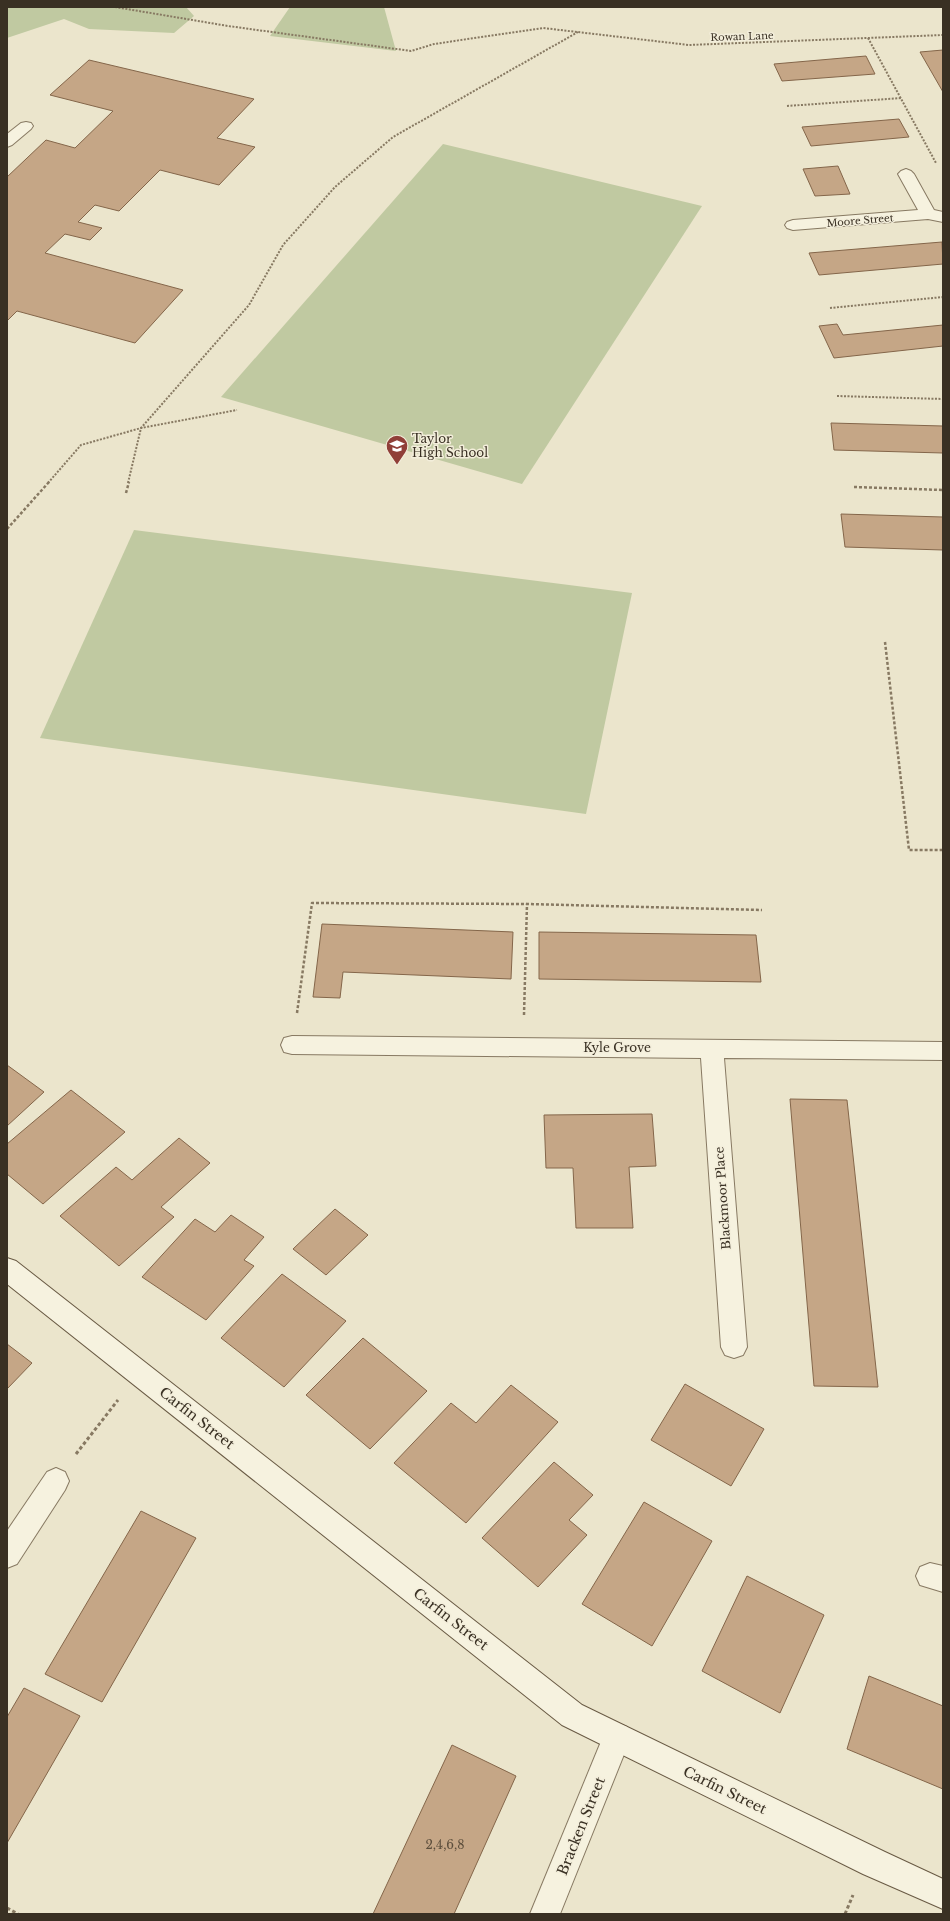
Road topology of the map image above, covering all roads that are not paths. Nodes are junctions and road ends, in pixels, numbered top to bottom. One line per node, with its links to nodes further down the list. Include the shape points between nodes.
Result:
1 (26, 126): 2 (street)
2 (7, 142)
3 (906, 174): 4 (street, Moore Street)
4 (936, 216): 5 (street, Moore Street)
5 (793, 225)
6 (292, 1045): 7 (street, Kyle Grove)
7 (712, 1049): 8 (street, Kyle Grove); 10 (street, Blackmoor Place)
8 (943, 1051)
9 (7, 1269): 13 (street, Carfin Street, via 572,1715)
10 (734, 1347)
11 (56, 1480): 12 (street)
12 (7, 1555)
13 (617, 1737): 14 (street, Carfin Street, via 874,1863); 15 (street, Bracken Street)
14 (943, 1894)
15 (545, 1914)

